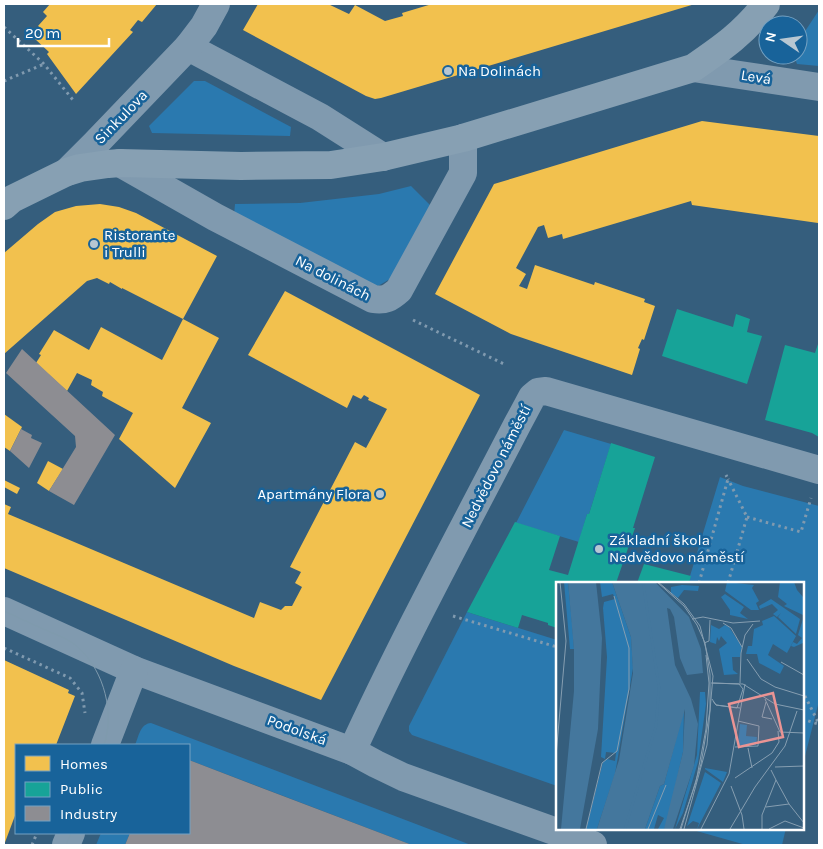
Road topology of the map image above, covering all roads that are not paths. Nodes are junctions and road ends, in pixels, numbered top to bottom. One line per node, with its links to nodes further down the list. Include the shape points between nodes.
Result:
1 (216, 4): 3 (street, Sinkulova)
2 (766, 4): 4 (street, via 725,46)
3 (188, 47): 7 (street, via 320,117); 9 (street, Sinkulova)
4 (693, 68): 5 (street, Levá); 6 (street)
5 (819, 87)
6 (462, 138): 7 (street); 8 (street, Na dolinách, via 463,173 399,290 380,300 215,217)
7 (383, 157): 8 (street, via 331,165)
8 (120, 163): 9 (street)
9 (67, 172): 10 (street, Sinkulova)
10 (4, 206)
11 (816, 482): 15 (street, Nedvědovo náměstí, via 546,391 538,392 517,425)
12 (4, 611): 13 (street, Podolská)
13 (134, 670): 14 (street); 15 (street, Podolská)
14 (105, 744)
15 (352, 751): 16 (street, Podolská, via 403,778)
16 (593, 845)

